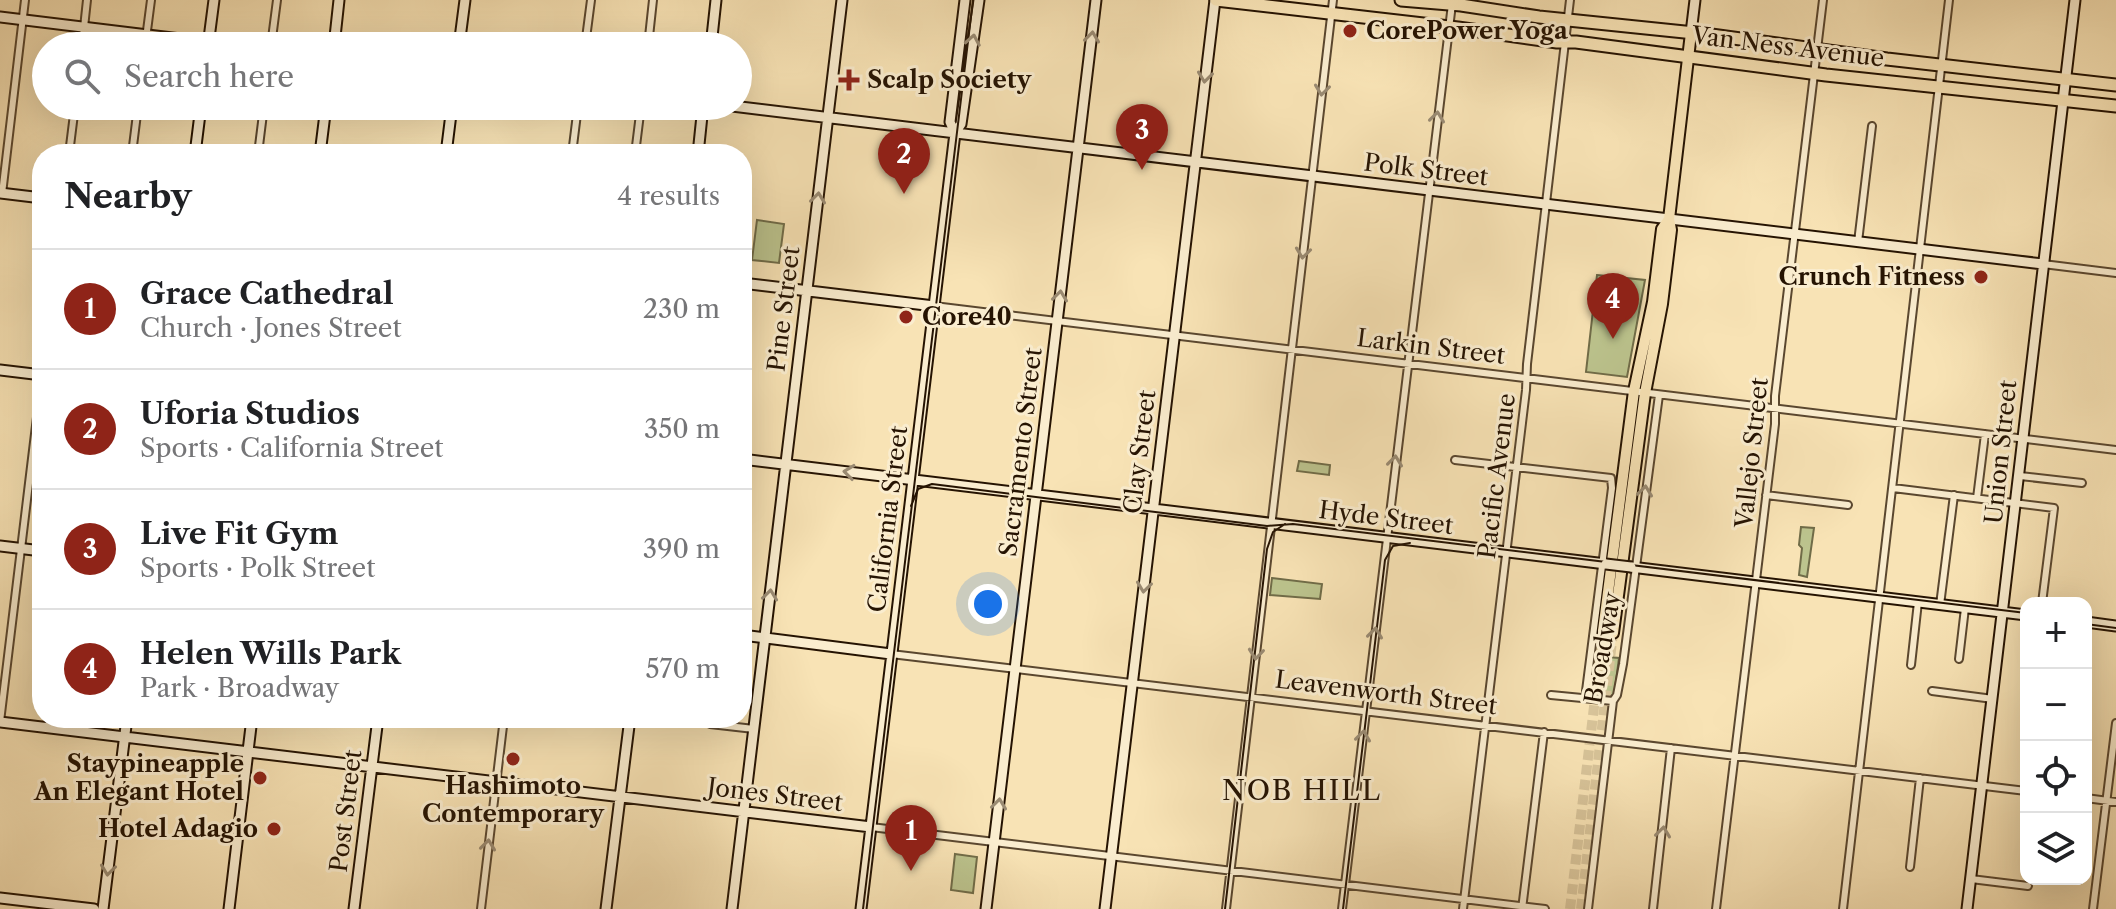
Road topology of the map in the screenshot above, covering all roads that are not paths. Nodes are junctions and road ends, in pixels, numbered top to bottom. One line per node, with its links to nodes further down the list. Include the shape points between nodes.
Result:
1 (25, 0): 25 (street)
2 (87, 0): 28 (street)
3 (151, 0): 31 (street)
4 (214, 0): 32 (street)
5 (277, 0): 33 (street)
6 (339, 0): 34 (street)
7 (465, 0): 35 (street)
8 (591, 0): 36 (street)
9 (653, 0): 37 (street)
10 (716, 0): 38 (street)
11 (842, 0): 51 (street, Pine Street)
12 (965, 0): 62 (street, California Street, via 950,122)
13 (979, 0): 62 (street, California Street, one-way to 13, via 961,124)
14 (1096, 0): 72 (street, Sacramento Street, one-way to 14)
15 (1215, 0): 23 (highway, Van Ness Avenue); 73 (street, Clay Street, one-way to 73)
16 (1401, 0): 22 (highway, Van Ness Avenue)
17 (1570, 0): 26 (street, Pacific Avenue)
18 (1695, 0): 39 (street, Broadway)
19 (1823, 0): 41 (street, Vallejo Street)
20 (1949, 0): 43 (street)
21 (2075, 0): 45 (street, Union Street)
22 (1452, 2): 26 (highway, Van Ness Avenue); 27 (street)
23 (1332, 6): 27 (highway, Van Ness Avenue); 74 (street, one-way to 74)
24 (0, 17): 25 (street)
25 (23, 20): 28 (street); 76 (street)
26 (1568, 20): 39 (highway, Van Ness Avenue); 40 (street, Pacific Avenue)
27 (1449, 26): 40 (highway, Van Ness Avenue); 75 (street, one-way to 27)
28 (84, 27): 29 (street); 30 (street)
29 (83, 32)
30 (108, 32)
31 (147, 32)
32 (210, 32)
33 (273, 32)
34 (336, 32)
35 (461, 32)
36 (587, 32)
37 (650, 32)
38 (713, 32)
39 (1691, 33): 41 (highway, Van Ness Avenue); 42 (main road, Broadway)
40 (1565, 42): 42 (highway, Van Ness Avenue); 78 (street, Pacific Avenue)
41 (1817, 48): 43 (highway, Van Ness Avenue); 44 (street, Vallejo Street)
42 (1688, 58): 44 (highway, Van Ness Avenue); 79 (main road, Broadway)
43 (1941, 65): 45 (highway, Van Ness Avenue); 47 (street)
44 (1814, 73): 47 (highway, Van Ness Avenue); 80 (street, Vallejo Street)
45 (2065, 80): 46 (highway, Van Ness Avenue); 48 (street, Union Street)
46 (2116, 85)
47 (1939, 86): 48 (highway, Van Ness Avenue); 82 (street)
48 (2063, 102): 49 (highway, Van Ness Avenue); 83 (street, Union Street)
49 (2116, 106)
50 (752, 108): 51 (street, Polk Street)
51 (828, 118): 62 (street, Polk Street); 86 (street, Pine Street, one-way to 51)
52 (73, 120): 63 (street)
53 (136, 120): 64 (street)
54 (199, 120): 65 (street)
55 (262, 120): 66 (street)
56 (324, 120): 67 (street)
57 (450, 120): 68 (street)
58 (576, 120): 69 (street)
59 (639, 120): 70 (street)
60 (702, 120): 71 (street)
61 (1872, 126): 81 (street)
62 (955, 133): 72 (street, Polk Street); 87 (street, California Street)
63 (70, 144)
64 (133, 144)
65 (196, 144)
66 (259, 144)
67 (321, 144)
68 (447, 144)
69 (573, 144)
70 (636, 144)
71 (699, 144)
72 (1078, 148): 73 (street, Polk Street); 88 (street, Sacramento Street, one-way to 72)
73 (1195, 162): 74 (street, Polk Street); 89 (street, Clay Street)
74 (1312, 176): 75 (street, Polk Street); 90 (street, one-way to 90)
75 (1428, 190): 78 (street, Polk Street); 91 (street)
76 (1, 194): 77 (street)
77 (32, 197)
78 (1546, 204): 79 (street, Polk Street); 94 (street, Pacific Avenue)
79 (1669, 219): 80 (street, Polk Street); 95 (main road, Broadway, via 1662,304)
80 (1795, 234): 81 (street, Polk Street); 97 (street, Vallejo Street)
81 (1858, 242): 82 (street, Polk Street)
82 (1919, 249): 83 (street, Polk Street); 98 (street)
83 (2043, 264): 84 (street, Polk Street); 100 (street, Union Street)
84 (2116, 273)
85 (752, 284): 86 (street, Larkin Street)
86 (807, 291): 87 (street, Larkin Street); 105 (street, Pine Street)
87 (934, 306): 88 (street, Larkin Street); 108 (street, California Street)
88 (1057, 321): 89 (street, Larkin Street); 111 (street, Sacramento Street)
89 (1174, 336): 90 (street, Larkin Street); 117 (street, Clay Street)
90 (1291, 350): 91 (street, Larkin Street); 118 (street)
91 (1408, 364): 94 (street, Larkin Street); 119 (street, one-way to 91)
92 (0, 370): 93 (street)
93 (32, 374)
94 (1526, 378): 95 (street, Larkin Street); 106 (street, Pacific Avenue)
95 (1640, 392): 96 (street, Larkin Street); 136 (main road, Broadway)
96 (1659, 395): 97 (street, Larkin Street); 125 (street, Broadway, one-way to 96)
97 (1776, 409): 98 (street, Larkin Street); 112 (street, Vallejo Street)
98 (1899, 423): 99 (street, Larkin Street); 110 (street)
99 (1985, 434): 100 (street, Larkin Street); 114 (street)
100 (2023, 438): 101 (street, Larkin Street); 107 (street, Union Street)
101 (2116, 450)
102 (32, 457): 121 (street)
103 (752, 460): 105 (street, Hyde Street)
104 (1455, 460): 106 (street)
105 (786, 465): 108 (street, Hyde Street, one-way to 105); 138 (street, Pine Street, one-way to 105)
106 (1517, 466): 123 (street, Pacific Avenue); 124 (street, Broadway, via 1611,478)
107 (2020, 476): 109 (street); 115 (street, Union Street)
108 (912, 480): 111 (street, Hyde Street); 139 (street, California Street)
109 (2082, 483)
110 (1893, 488): 113 (street); 127 (street)
111 (1036, 495): 117 (street, Hyde Street); 142 (street, Sacramento Street)
112 (1766, 495): 116 (street); 126 (street, Vallejo Street)
113 (1954, 495): 114 (street); 130 (street)
114 (1977, 498): 115 (street)
115 (2017, 503): 128 (street, via 2054,508); 132 (street, Union Street)
116 (1848, 505)
117 (1153, 510): 118 (street, Hyde Street); 143 (street, Clay Street, one-way to 143)
118 (1270, 523): 119 (street, Hyde Street); 146 (street, one-way to 146)
119 (1386, 538): 123 (street, Hyde Street); 150 (street, one-way to 119)
120 (0, 546): 121 (street)
121 (21, 548): 122 (street); 151 (street)
122 (32, 550)
123 (1506, 552): 124 (street, Hyde Street); 153 (street, Pacific Avenue)
124 (1604, 564): 125 (street, Hyde Street, bridge); 147 (street, Broadway)
125 (1634, 568): 126 (street, Hyde Street); 149 (street, Broadway, via 1623,664)
126 (1756, 582): 127 (street, Hyde Street); 168 (street, Vallejo Street)
127 (1880, 597): 129 (street, Hyde Street); 170 (street)
128 (2043, 597)
129 (1918, 602): 130 (street, Hyde Street); 141 (street)
130 (1940, 605): 131 (street, Hyde Street)
131 (1965, 608): 132 (street, Hyde Street); 140 (street)
132 (2003, 612): 133 (street, Hyde Street); 148 (street, Union Street)
133 (2020, 614)
134 (2092, 623): 135 (street)
135 (2116, 626)
136 (1608, 632)
137 (752, 636): 138 (street, Leavenworth Street)
138 (765, 638): 139 (street, Leavenworth Street); 162 (street, Pine Street)
139 (891, 654): 142 (street, Leavenworth Street); 180 (street, California Street)
140 (1959, 659)
141 (1911, 665)
142 (1015, 668): 143 (street, Leavenworth Street); 181 (street, Sacramento Street, one-way to 142)
143 (1132, 683): 146 (street, Leavenworth Street); 182 (street, Clay Street)
144 (1932, 691): 148 (street)
145 (1551, 695): 147 (street)
146 (1251, 697): 150 (street, Leavenworth Street); 184 (street)
147 (1588, 697): 149 (street)
148 (1993, 699): 173 (street, Union Street)
149 (1613, 701): 165 (street, Broadway)
150 (1366, 711): 153 (street, Leavenworth Street); 186 (street, one-way to 150)
151 (0, 722): 154 (street, Jones Street)
152 (2116, 723): 177 (street)
153 (1485, 725): 163 (street, Leavenworth Street); 189 (street, Pacific Avenue)
154 (32, 726)
155 (50, 728): 164 (street, Jones Street)
156 (125, 728): 164 (street)
157 (251, 728): 167 (street)
158 (377, 728): 169 (street, Post Street)
159 (503, 728): 172 (street)
160 (629, 728): 175 (street)
161 (745, 728): 162 (street)
162 (754, 729): 179 (street, Pine Street)
163 (1544, 732): 165 (street, Leavenworth Street); 190 (street)
164 (124, 737): 167 (street, Jones Street); 192 (street, one-way to 192)
165 (1608, 740): 166 (street, Leavenworth Street); 205 (street, Broadway)
166 (1671, 748): 168 (street, Leavenworth Street); 206 (street, one-way to 166)
167 (248, 752): 169 (street, Jones Street); 193 (street)
168 (1735, 756): 170 (street, Leavenworth Street); 207 (street, Vallejo Street)
169 (372, 767): 172 (street, Jones Street); 194 (street, Post Street)
170 (1859, 771): 171 (street, Leavenworth Street); 208 (street)
171 (1920, 778): 173 (street, Leavenworth Street); 183 (street)
172 (496, 782): 175 (street, Jones Street); 195 (street, one-way to 172)
173 (1982, 786): 174 (street, Leavenworth Street); 185 (street, Union Street)
174 (2020, 790)
175 (620, 797): 179 (street, Jones Street); 196 (street)
176 (2092, 799): 177 (street)
177 (2106, 801): 178 (street); 210 (street)
178 (2116, 802)
179 (744, 812): 180 (street, Jones Street); 197 (street, Pine Street)
180 (871, 827): 181 (street, Jones Street); 198 (street, California Street)
181 (994, 842): 182 (street, Jones Street); 199 (street, Sacramento Street)
182 (1111, 856): 184 (street, Jones Street); 200 (street, Clay Street)
183 (1910, 867)
184 (1231, 871): 186 (street, Jones Street); 201 (street)
185 (1971, 879): 187 (street); 209 (street, Union Street)
186 (1345, 885): 189 (street, Jones Street); 202 (street)
187 (2028, 886)
188 (0, 898): 191 (street)
189 (1464, 899): 190 (street, Jones Street); 203 (street, Pacific Avenue)
190 (1522, 908): 204 (street, Jones Street)
191 (94, 909)
192 (103, 909)
193 (229, 909)
194 (354, 909)
195 (481, 909)
196 (606, 909)
197 (732, 909)
198 (861, 909)
199 (986, 909)
200 (1105, 909)
201 (1226, 909)
202 (1342, 909)
203 (1463, 909)
204 (1545, 909)
205 (1588, 909)
206 (1653, 909)
207 (1716, 909)
208 (1843, 909)
209 (1967, 909)
210 (2093, 909)

